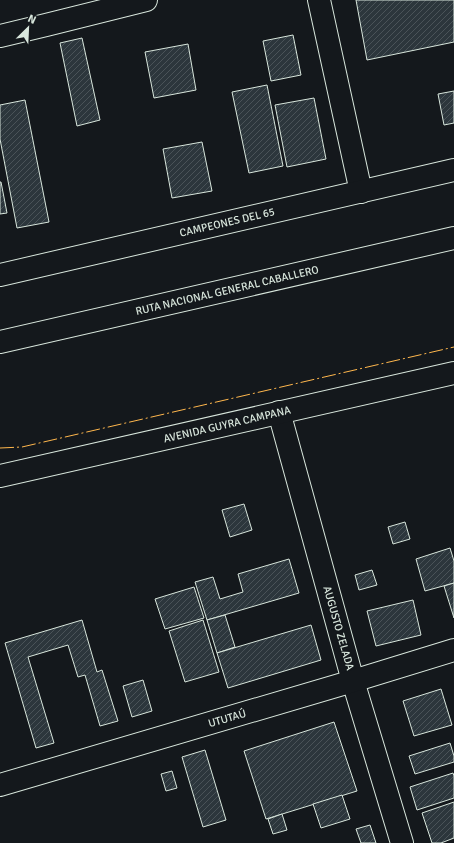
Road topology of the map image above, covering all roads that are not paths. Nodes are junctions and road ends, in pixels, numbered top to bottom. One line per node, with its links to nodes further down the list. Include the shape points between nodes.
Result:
1 (146, 0): 3 (main road)
2 (319, 0): 5 (main road)
3 (0, 36)
4 (454, 170): 5 (main road, CAMPEONES DEL 65)
5 (361, 192): 7 (main road, CAMPEONES DEL 65)
6 (454, 238): 8 (main road, RUTA NACIONAL GENERAL CABALLERO)
7 (0, 275)
8 (0, 342)
9 (454, 372): 10 (main road, AVENIDA GUYRA CAMPANA)
10 (279, 412): 11 (main road, AVENIDA GUYRA CAMPANA); 13 (main road, AUGUSTO ZELADA)
11 (0, 476)
12 (454, 650): 13 (main road, UTUTAÚ)
13 (353, 681): 14 (main road, UTUTAÚ); 15 (main road, AUGUSTO ZELADA)
14 (0, 785)
15 (402, 843)

